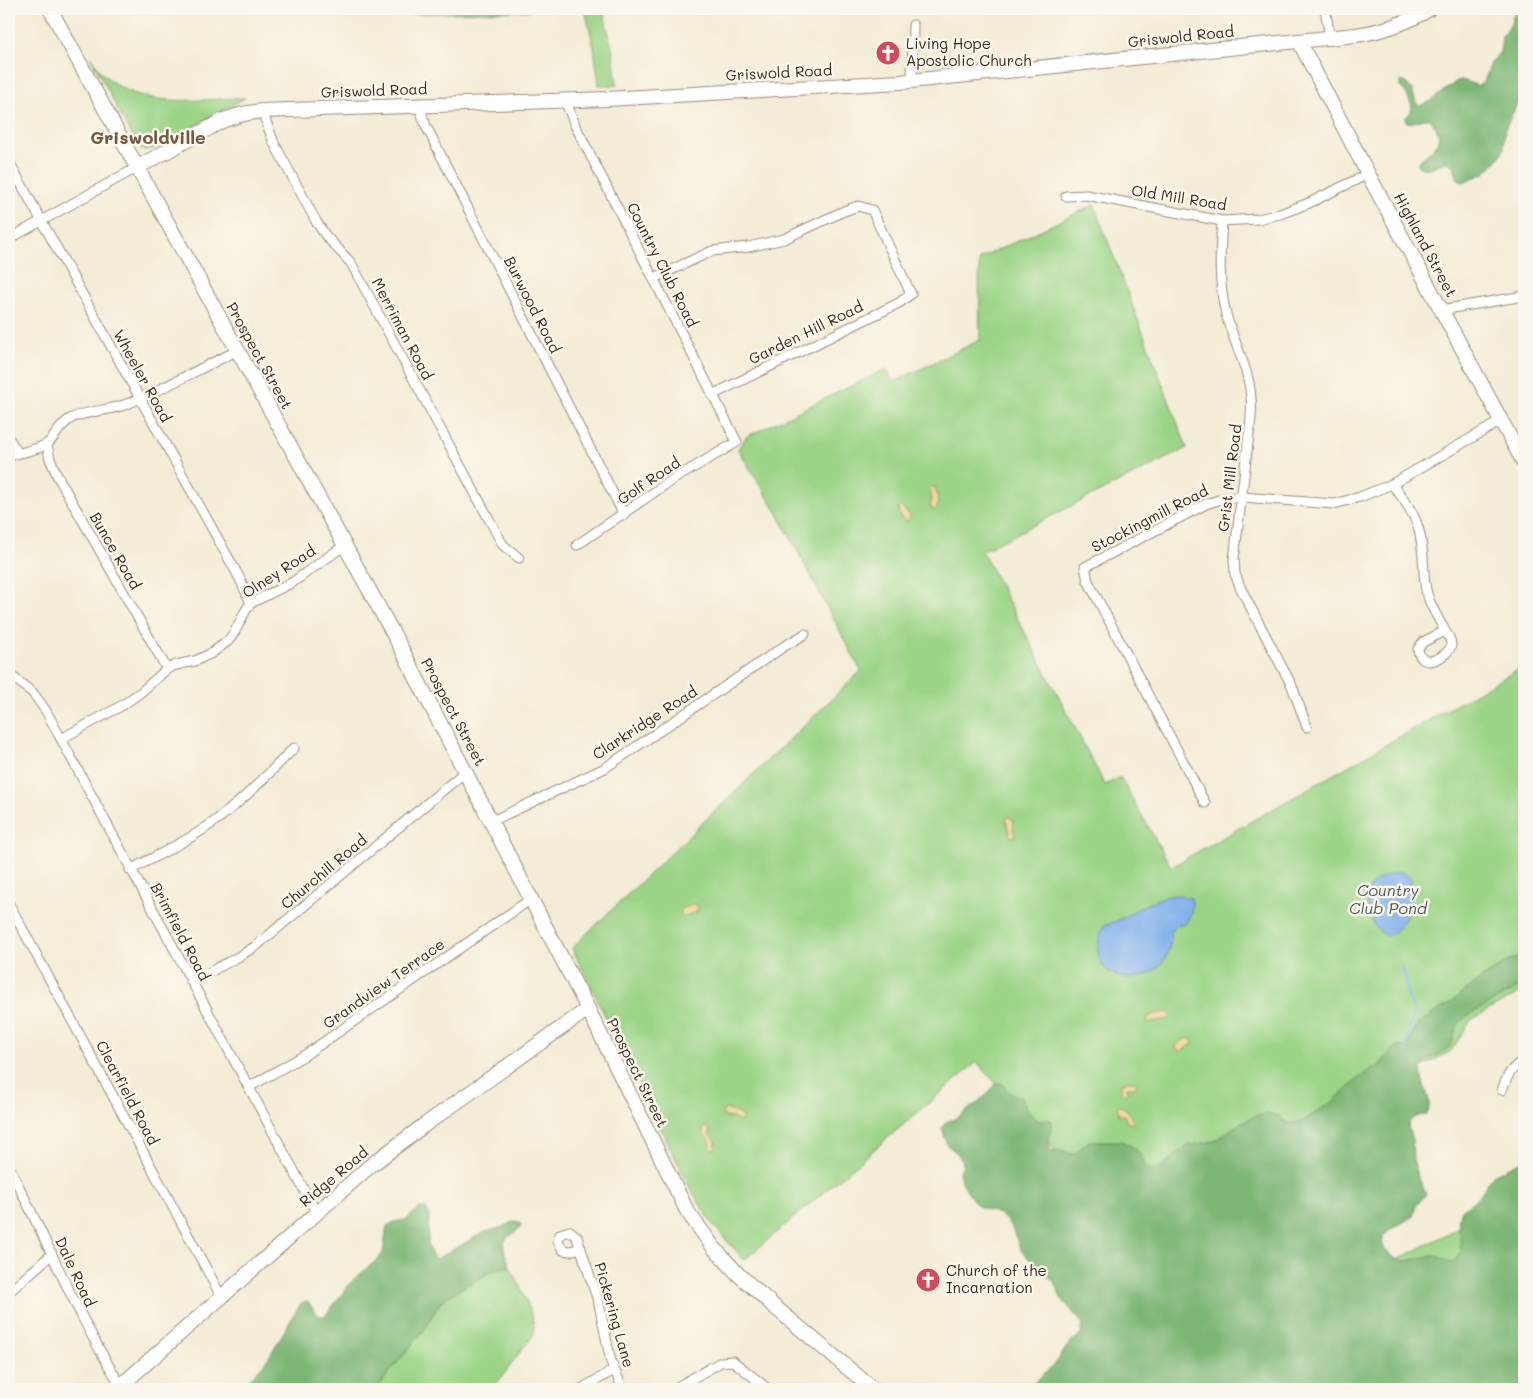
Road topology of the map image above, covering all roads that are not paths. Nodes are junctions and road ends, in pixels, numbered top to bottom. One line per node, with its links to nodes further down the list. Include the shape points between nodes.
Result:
1 (50, 9): 12 (street, Prospect Street)
2 (1325, 9): 5 (street)
3 (1428, 9): 5 (street, Griswold Road, via 1392,28)
4 (913, 25): 7 (street)
5 (1330, 37): 6 (street, Griswold Road)
6 (1299, 41): 7 (street, Griswold Road); 13 (street, Highland Street)
7 (912, 81): 8 (street, Griswold Road)
8 (565, 100): 9 (street, Griswold Road); 18 (street, Country Club Road)
9 (419, 106): 10 (street, Griswold Road); 33 (street, Burwood Road, via 426,126)
10 (262, 112): 12 (street, Griswold Road, via 224,120); 36 (street, Merriman Road, via 274,143 317,223 351,263 503,545)
11 (9, 162): 15 (street, Wheeler Road)
12 (136, 168): 15 (street); 21 (street, Prospect Street)
13 (1368, 174): 16 (street, Old Mill Road, via 1280,214); 20 (street, Highland Street)
14 (1066, 196): 16 (street, Old Mill Road, via 1086,194)
15 (40, 221): 17 (street); 23 (street, Wheeler Road)
16 (1222, 221): 32 (street, Grist Mill Road, via 1221,283 1225,312 1252,398)
17 (9, 239)
18 (654, 278): 22 (street, Country Club Road); 22 (street, Garden Hill Road, via 712,251 784,238 858,206 872,210 911,294 899,303)
19 (1524, 296): 20 (street)
20 (1441, 310): 24 (street, Highland Street)
21 (237, 351): 23 (street); 34 (street, Prospect Street)
22 (712, 395): 26 (street, Country Club Road)
23 (139, 398): 27 (street, via 109,410 70,419); 37 (street, Wheeler Road)
24 (1501, 421): 30 (street, Highland Street); 31 (street, Stockingmill Road)
25 (9, 439): 28 (street)
26 (736, 442): 33 (street, Golf Road, via 672,480)
27 (47, 444): 28 (street); 40 (street, Bunce Road, via 58,478)
28 (18, 453): 29 (street)
29 (9, 456)
30 (1524, 463)
31 (1392, 484): 32 (street, Stockingmill Road, via 1334,504); 38 (street, via 1418,525 1425,586)
32 (1242, 497): 42 (street, Grist Mill Road, via 1235,574 1292,686); 46 (street, Stockingmill Road, via 1206,504 1085,567 1088,581)
33 (624, 515): 35 (street, Golf Road)
34 (345, 545): 37 (street, Olney Road, via 293,582); 45 (street, Prospect Street)
35 (577, 545)
36 (519, 558)
37 (252, 603): 40 (street, Olney Road, via 234,633 219,648 204,658)
38 (1445, 630)
39 (805, 634): 47 (street, Clarkridge Road, via 605,768)
40 (167, 669): 43 (street, Olney Road, via 121,706)
41 (9, 674): 43 (street, Brimfield Road, via 40,702)
42 (1307, 727)
43 (61, 739): 48 (street, Brimfield Road)
44 (294, 748): 48 (street, via 211,824)
45 (466, 771): 47 (street, Prospect Street); 51 (street, Churchill Road, via 256,946)
46 (1205, 803)
47 (492, 821): 49 (street, Prospect Street)
48 (130, 870): 51 (street, Brimfield Road)
49 (531, 899): 52 (street, Prospect Street); 54 (street, Grandview Terrace, via 305,1055)
50 (9, 904): 63 (street, Clearfield Road)
51 (191, 982): 54 (street, Brimfield Road)
52 (588, 1010): 59 (street, Ridge Road, via 398,1144); 70 (street, Prospect Street, via 678,1196 699,1229 725,1261 756,1291)
53 (1524, 1060): 55 (street, via 1507,1074)
54 (249, 1087): 59 (street, Brimfield Road)
55 (1502, 1090)
56 (9, 1167): 57 (street, Dale Road)
57 (18, 1186): 58 (street); 61 (street, Dale Road)
58 (9, 1191)
59 (316, 1212): 63 (street, Ridge Road)
60 (581, 1248): 64 (street, Pickering Lane, via 599,1304)
61 (52, 1254): 62 (street); 65 (street, Dale Road)
62 (9, 1292)
63 (221, 1296): 65 (street, Ridge Road)
64 (614, 1370): 66 (street); 67 (street, Pickering Lane)
65 (119, 1388)
66 (581, 1389)
67 (623, 1389)
68 (674, 1389): 69 (street, via 729,1360)
69 (768, 1389)
70 (873, 1389)

